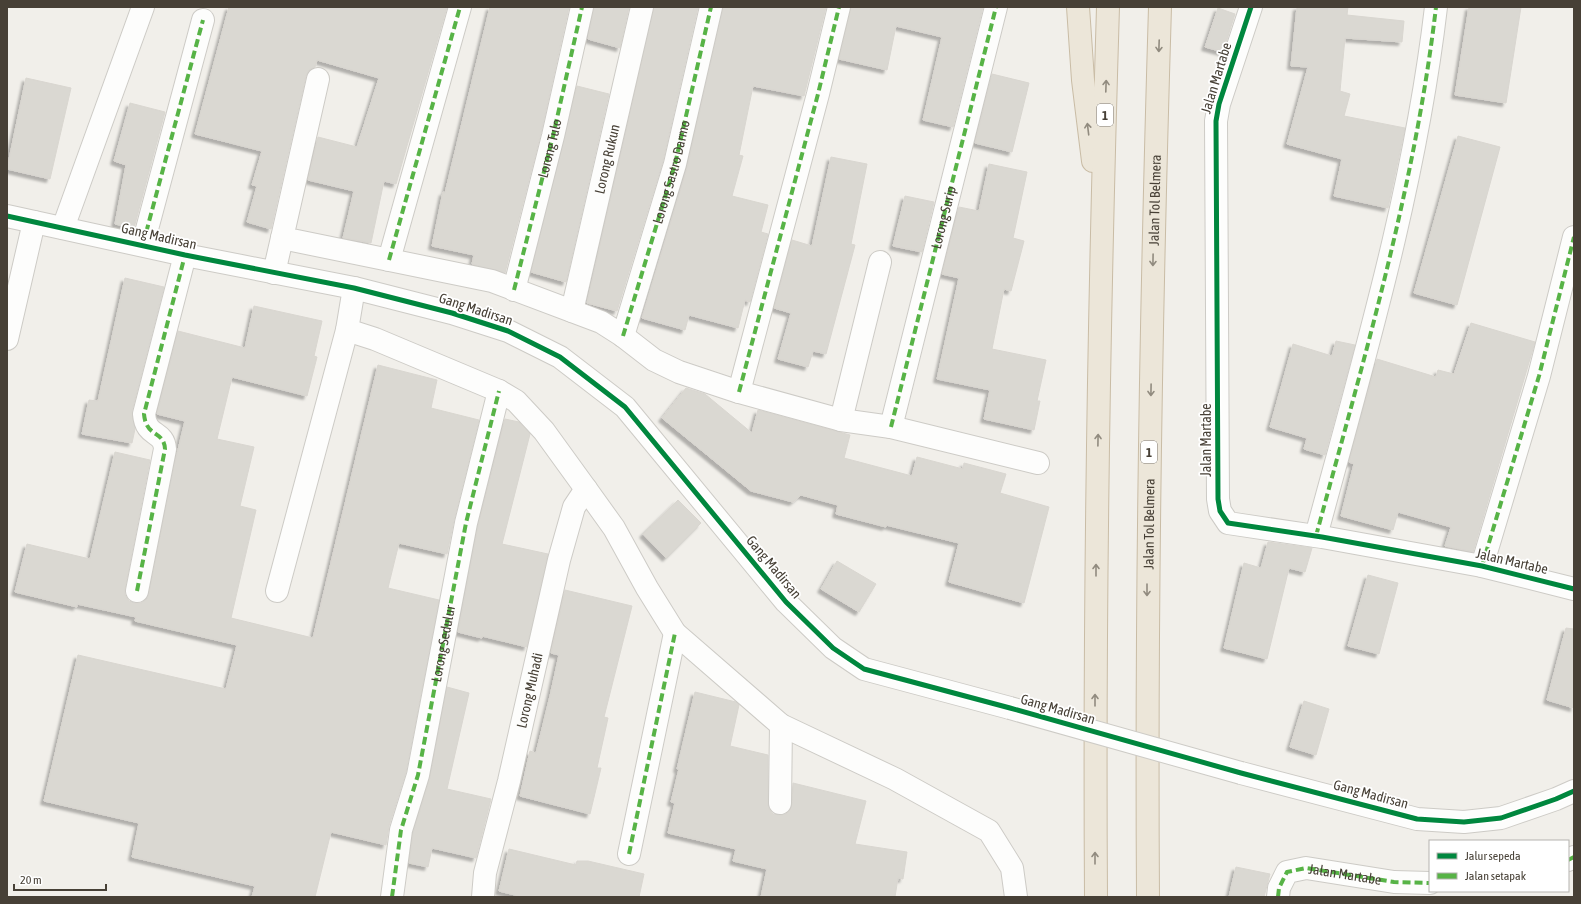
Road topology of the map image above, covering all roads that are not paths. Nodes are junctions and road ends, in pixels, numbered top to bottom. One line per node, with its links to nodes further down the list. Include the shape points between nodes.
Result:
1 (142, 7): 18 (street)
2 (460, 7): 23 (street)
3 (582, 7): 27 (street, Lorong Tulo)
4 (642, 7): 28 (street, Lorong Rukun)
5 (711, 7): 30 (street, Lorong Sastro Darmo, via 675,164)
6 (839, 7): 33 (street)
7 (996, 7): 35 (street, Lorong Surip)
8 (1078, 7): 17 (highway, one-way to 8, via 1082,80)
9 (1108, 7): 17 (highway, 1, one-way to 9)
10 (1160, 7): 53 (highway, Jalan Tol Belmera / 1, one-way to 53, via 1148,558)
11 (1251, 7): 38 (street, Jalan Martabe, via 1219,104 1216,121 1218,499 1220,511 1228,524)
12 (1436, 7): 38 (street, via 1419,129 1402,206)
13 (203, 20): 21 (street)
14 (318, 79): 20 (street)
15 (7, 216): 16 (street, Gang Madirsan)
16 (34, 222): 18 (street, Gang Madirsan); 31 (street)
17 (1102, 223): 52 (highway, 1, one-way to 17, via 1096,573)
18 (62, 228): 21 (street, Gang Madirsan)
19 (1574, 237): 39 (street, via 1539,376)
20 (282, 238): 23 (street); 25 (street)
21 (143, 244): 22 (street, Gang Madirsan)
22 (185, 254): 25 (street, Gang Madirsan); 41 (street, via 144,414 148,430 161,437 165,449)
23 (388, 260): 27 (street, via 492,282)
24 (880, 262): 34 (street)
25 (274, 273): 26 (street, Gang Madirsan)
26 (354, 288): 29 (street); 45 (street, Gang Madirsan, bridge, via 452,313 508,331 560,357 625,407 786,602 833,648 864,669 1417,819 1464,822 1501,818 1556,800)
27 (514, 290): 28 (street)
28 (572, 311): 30 (street, via 601,322)
29 (347, 330): 32 (street, via 375,339); 42 (street)
30 (623, 336): 33 (street, via 654,360 680,372)
31 (7, 339)
32 (499, 391): 37 (street, via 516,401 544,431); 49 (street, Lorong Sedulur, via 466,523 418,775 401,830)
33 (739, 392): 34 (street)
34 (841, 420): 35 (street)
35 (891, 427): 36 (street)
36 (1038, 463)
37 (586, 488): 43 (street, via 614,528); 50 (street, Lorong Muhadi, via 574,507 559,560 509,781 485,873)
38 (1316, 536): 39 (street, Jalan Martabe)
39 (1482, 566): 40 (street, Jalan Martabe)
40 (1574, 589)
41 (137, 591)
42 (277, 591)
43 (675, 633): 44 (street); 47 (street)
44 (780, 725): 46 (street); 51 (street, via 895,779 989,831 1012,868)
45 (1574, 791)
46 (780, 803)
47 (629, 854)
48 (1429, 884): 54 (street, Jalan Martabe, via 1394,882 1306,868 1287,872 1279,888)
49 (392, 897)
50 (483, 897)
51 (1016, 897)
52 (1096, 897)
53 (1148, 897)
54 (1278, 897)

